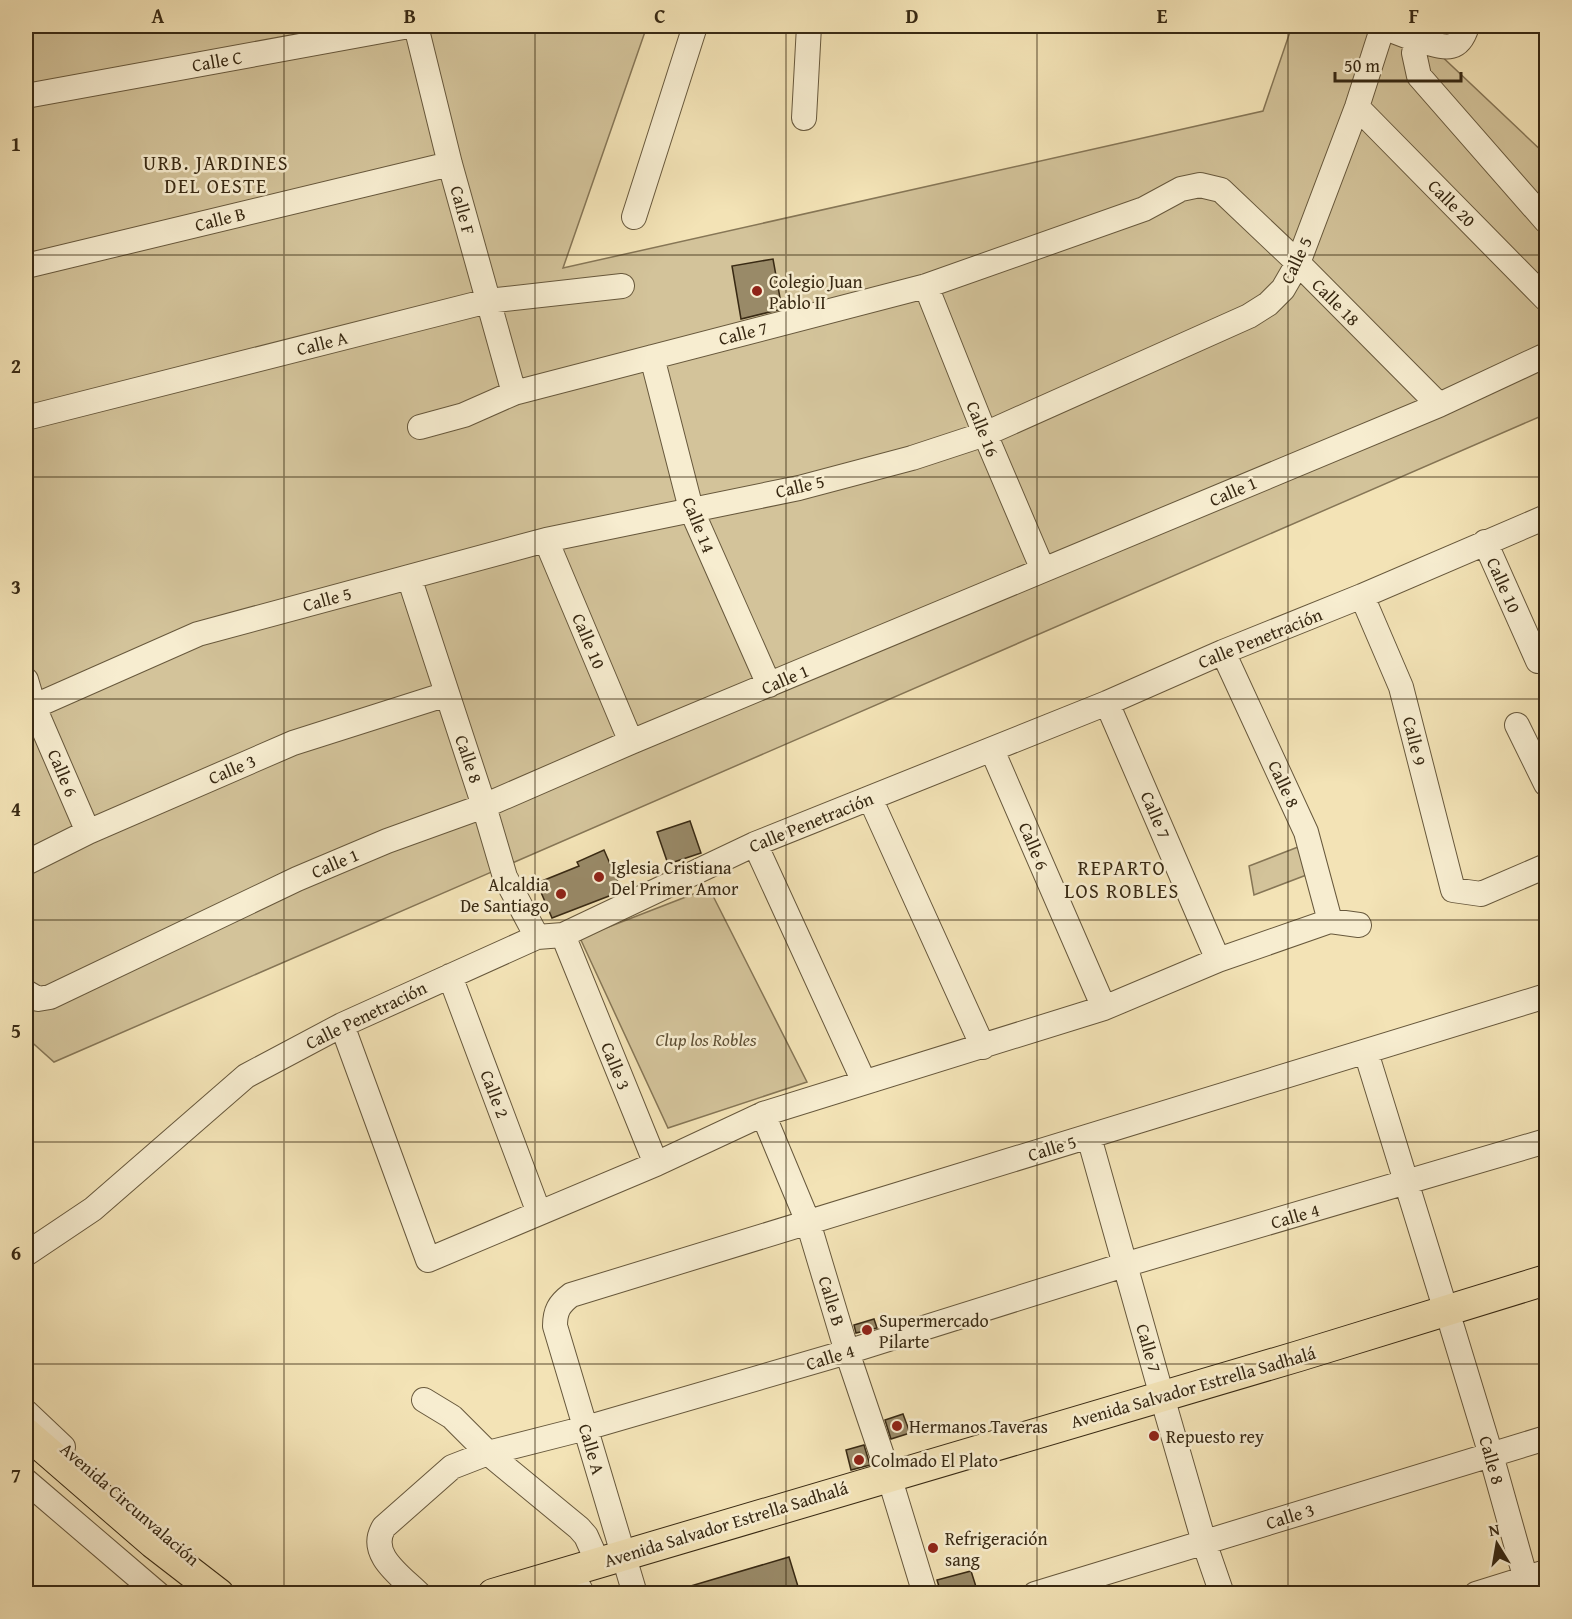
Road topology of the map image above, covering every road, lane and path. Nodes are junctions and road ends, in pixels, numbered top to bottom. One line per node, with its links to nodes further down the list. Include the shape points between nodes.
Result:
1 (409, 26): 8 (street, Calle C)
2 (416, 26): 11 (street, Calle F)
3 (695, 26): 13 (street)
4 (809, 26): 10 (street)
5 (1383, 26): 7 (street); 9 (street, Calle 5)
6 (1467, 26): 7 (street, via 1463,39 1454,45 1442,46)
7 (1420, 33): 14 (street, via 1413,53 1419,76)
8 (26, 96)
9 (1357, 107): 15 (street, Calle 5); 19 (street, Calle 20)
10 (804, 118)
11 (450, 164): 16 (street, Calle B); 20 (street, Calle F)
12 (1200, 185): 15 (street, Calle 18, via 1221,190); 18 (street, Calle 7, via 1181,189 1144,209)
13 (634, 218)
14 (1546, 221)
15 (1298, 263): 24 (street, Calle 18); 27 (street, Calle 5, via 1283,289 1249,316)
16 (26, 266)
17 (622, 286): 20 (street, Calle A)
18 (926, 286): 22 (street, Calle 7); 27 (street, Calle 16)
19 (1546, 299)
20 (488, 301): 23 (street, Calle F); 25 (street, Calle A)
21 (1546, 355): 24 (street, Calle 1)
22 (652, 357): 23 (street, Calle 7); 28 (street, Calle 14)
23 (514, 393): 26 (street, Calle 7, via 464,415)
24 (1439, 405): 32 (street, Calle 1)
25 (26, 418)
26 (420, 427)
27 (985, 434): 28 (street, Calle 5, via 799,488); 32 (street, Calle 16)
28 (691, 509): 30 (street, Calle 5); 38 (street, Calle 14)
29 (1546, 517): 31 (street, Calle Penetración)
30 (546, 540): 33 (street, Calle 5); 43 (street, Calle 10)
31 (1485, 542): 34 (street, Calle Penetración); 36 (street, Calle 10)
32 (1043, 570): 38 (street, Calle 1)
33 (409, 577): 39 (street, Calle 8); 41 (street, Calle 5, via 198,634)
34 (1362, 596): 35 (street, Calle Penetración); 51 (street, Calle 9, via 1401,687 1453,890 1481,894)
35 (1223, 652): 40 (street, Calle Penetración); 52 (street, Calle 8, via 1306,832)
36 (1538, 661)
37 (26, 680): 41 (street, Calle 6)
38 (769, 685): 43 (street, Calle 1)
39 (447, 694): 47 (street, Calle 8); 48 (street, Calle 3, via 293,743)
40 (1107, 703): 44 (street, Calle Penetración); 56 (street, Calle 7)
41 (30, 708): 48 (street, Calle 6)
42 (1516, 725): 45 (street)
43 (631, 742): 47 (street, Calle 1)
44 (993, 750): 46 (street, Calle Penetración); 60 (street, Calle 6)
45 (1546, 784)
46 (870, 798): 49 (street, Calle Penetración); 62 (street)
47 (484, 806): 55 (street, Calle 8, via 505,877); 58 (street, Calle 1, via 297,879 50,997 38,999)
48 (88, 832): 50 (street, Calle 3)
49 (755, 844): 54 (street, Calle Penetración); 64 (street)
50 (26, 863)
51 (1546, 866)
52 (1330, 921): 53 (street); 56 (street)
53 (1359, 925)
54 (563, 934): 55 (street, Calle Penetración); 68 (street, Calle 3)
55 (537, 938): 57 (street, Calle Penetración)
56 (1218, 960): 60 (street)
57 (450, 976): 61 (street, Calle Penetración); 70 (street, Calle 2)
58 (26, 992)
59 (1546, 996): 63 (street, Calle 5)
60 (1104, 1008): 62 (street)
61 (342, 1025): 70 (street, via 428,1260); 72 (street, Calle Penetración, via 246,1076 93,1209)
62 (983, 1047): 64 (street)
63 (1366, 1052): 66 (street, Calle 5); 69 (street, Calle 8)
64 (864, 1082): 65 (street)
65 (763, 1114): 68 (street); 71 (street, Calle B)
66 (1089, 1137): 71 (street, Calle 5); 73 (street, Calle 7)
67 (1546, 1141): 69 (street, Calle 4)
68 (656, 1164): 70 (street)
69 (1407, 1184): 73 (street, Calle 4); 77 (street, Calle 8)
70 (539, 1213)
71 (808, 1222): 76 (street, Calle 5, via 585,1290); 78 (street, Calle B)
72 (26, 1254)
73 (1124, 1265): 78 (street, Calle 4); 80 (street, Calle 7)
74 (1546, 1280): 77 (main road, Avenida Salvador Estrella Sadhalá)
75 (1546, 1298): 77 (main road, Avenida Salvador Estrella Sadhalá)
76 (560, 1304): 82 (street, Calle A, via 555,1326)
77 (1449, 1319): 80 (main road, Avenida Salvador Estrella Sadhalá, via 1299,1356); 86 (street, Calle 8)
78 (847, 1352): 82 (street, Calle 4); 89 (street, Calle B)
79 (424, 1400): 85 (street, via 452,1416)
80 (1165, 1405): 89 (main road, Avenida Salvador Estrella Sadhalá); 90 (street, Calle 7)
81 (26, 1412): 98 (street, Avenida Circunvalación, via 117,1498)
82 (586, 1428): 85 (street, Calle 4); 92 (street, Calle A)
83 (26, 1433): 91 (main road, Avenida Circunvalación)
84 (1546, 1438): 86 (street, Calle 3)
85 (489, 1452): 92 (street, via 579,1528); 99 (street, Calle 4, via 452,1467 384,1527 378,1537 383,1557)
86 (1491, 1455): 90 (street, Calle 3); 93 (street, Calle 8)
87 (26, 1460): 91 (main road, Avenida Circunvalación)
88 (26, 1481): 95 (street)
89 (892, 1485): 92 (main road, Avenida Salvador Estrella Sadhalá); 101 (street, Calle B)
90 (1204, 1542): 102 (street, Calle 3); 103 (street, Calle 7)
91 (147, 1551): 96 (main road, Avenida Circunvalación); 97 (main road, Avenida Circunvalación)
92 (621, 1572): 94 (main road, Avenida Salvador Estrella Sadhalá); 100 (main road, Avenida Salvador Estrella Sadhalá)
93 (1534, 1581): 104 (street)
94 (573, 1592)
95 (158, 1593)
96 (186, 1593)
97 (219, 1593)
98 (237, 1593)
99 (419, 1593)
100 (493, 1593)
101 (925, 1593)
102 (1035, 1593)
103 (1222, 1593)
104 (1476, 1593)

